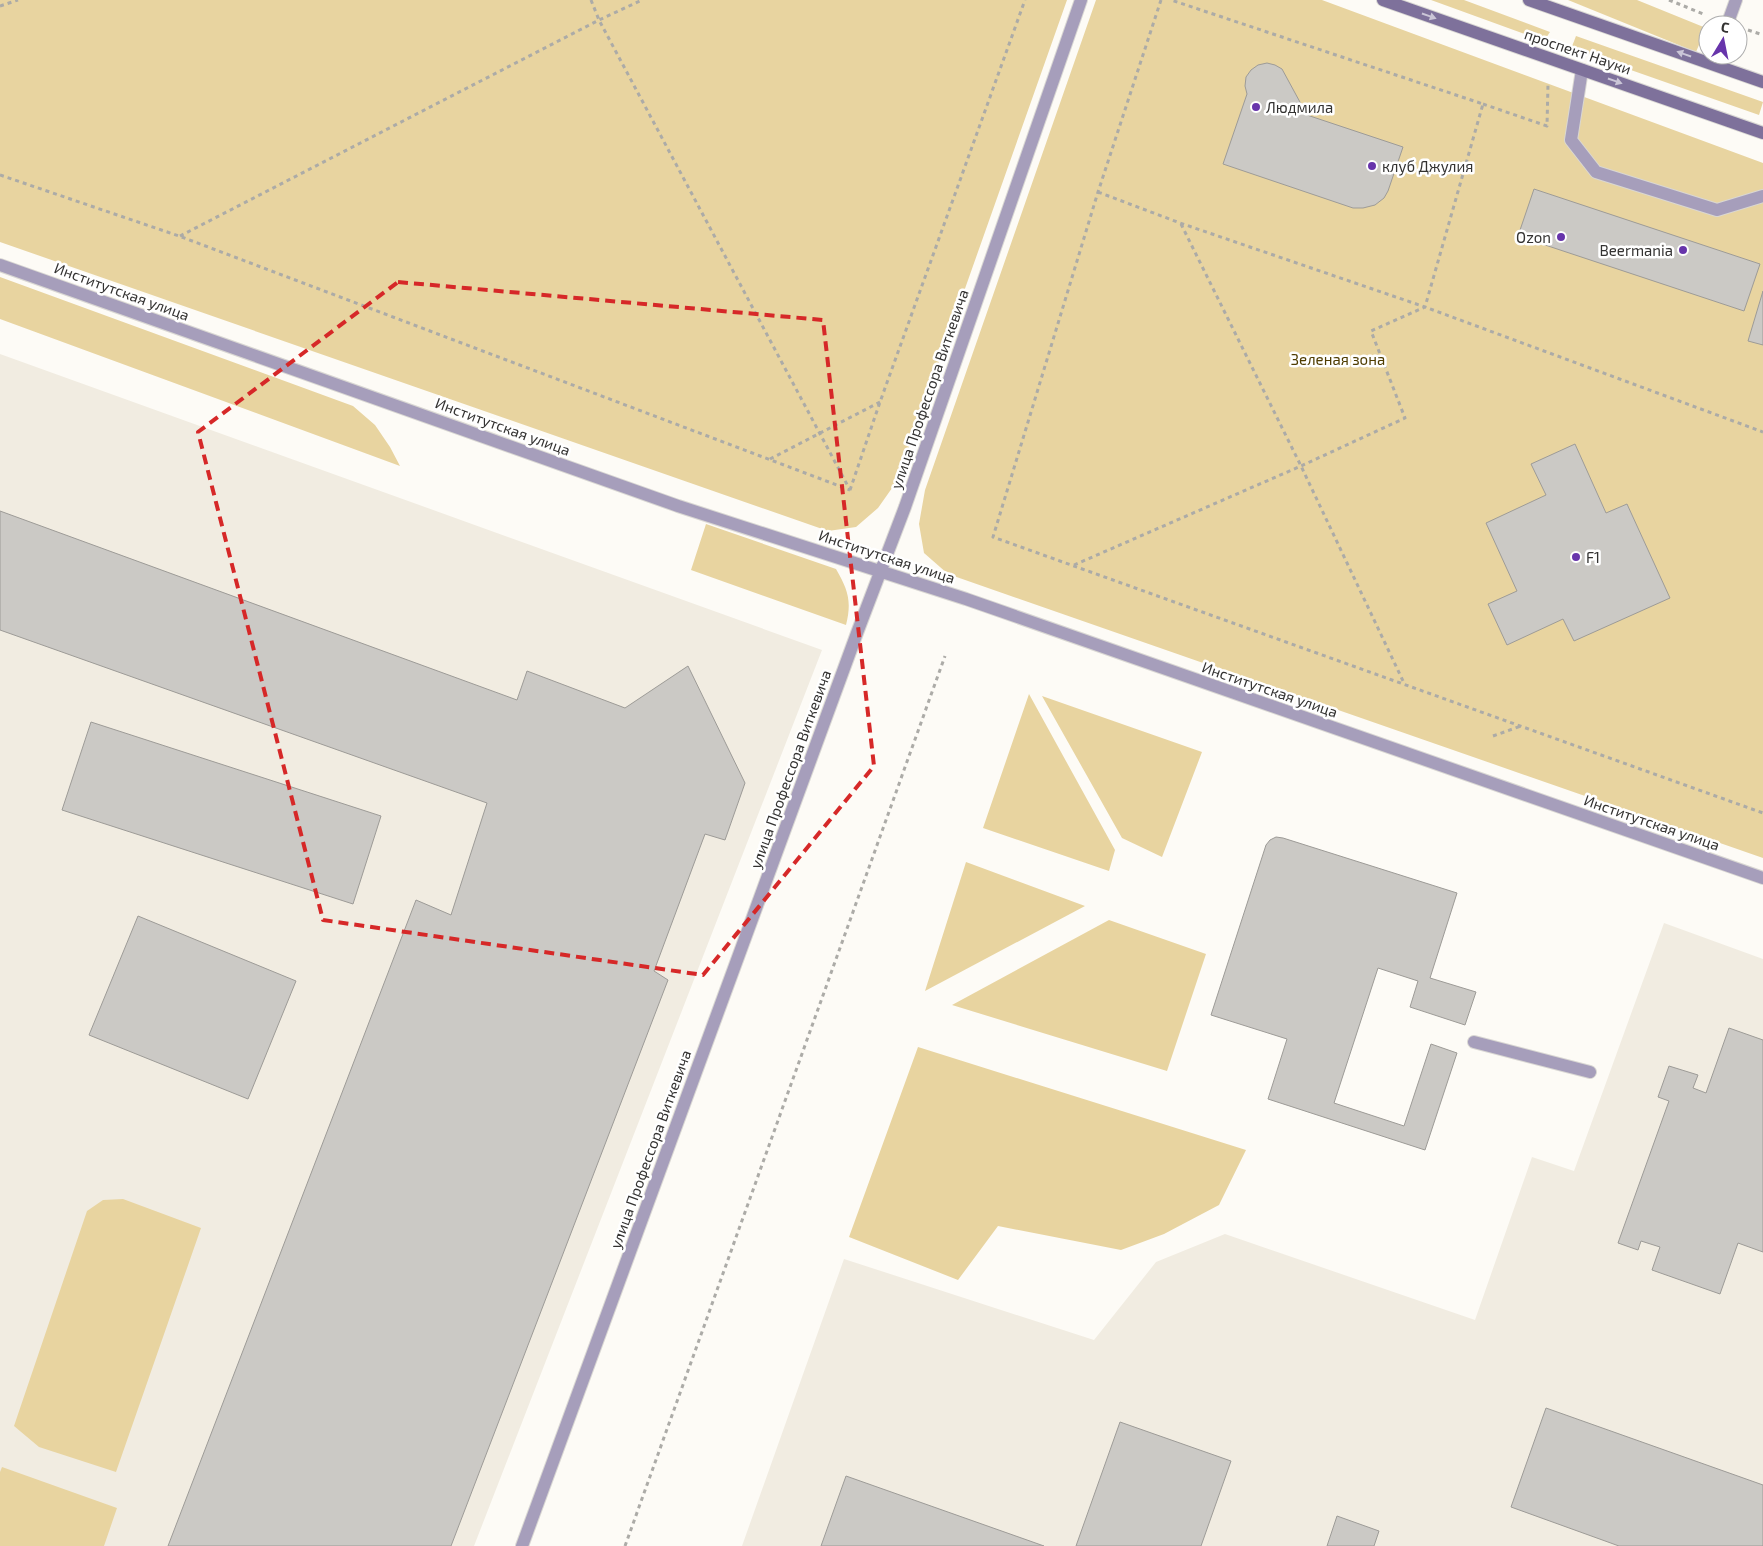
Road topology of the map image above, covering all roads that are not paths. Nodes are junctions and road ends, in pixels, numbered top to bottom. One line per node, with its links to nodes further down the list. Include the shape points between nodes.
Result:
1 (1081, 0): 13 (street, улица Профессора Виткевича, via 905,507)
2 (1383, 0): 8 (main road, проспект Науки, one-way to 8)
3 (1530, 0): 6 (main road, one-way to 3)
4 (1736, 0): 5 (street)
5 (1730, 15)
6 (1698, 54)
7 (1727, 65): 9 (main road)
8 (1582, 70): 10 (main road, проспект Науки, one-way to 10); 11 (street, via 1571,140 1596,172 1717,210)
9 (1763, 82)
10 (1763, 133)
11 (1763, 196)
12 (0, 265): 13 (street, Институтская улица, via 669,502)
13 (880, 570): 14 (street, Институтская улица); 17 (street, улица Профессора Виткевича)
14 (1763, 878)
15 (1474, 1042): 16 (street)
16 (1590, 1072)
17 (522, 1546)

